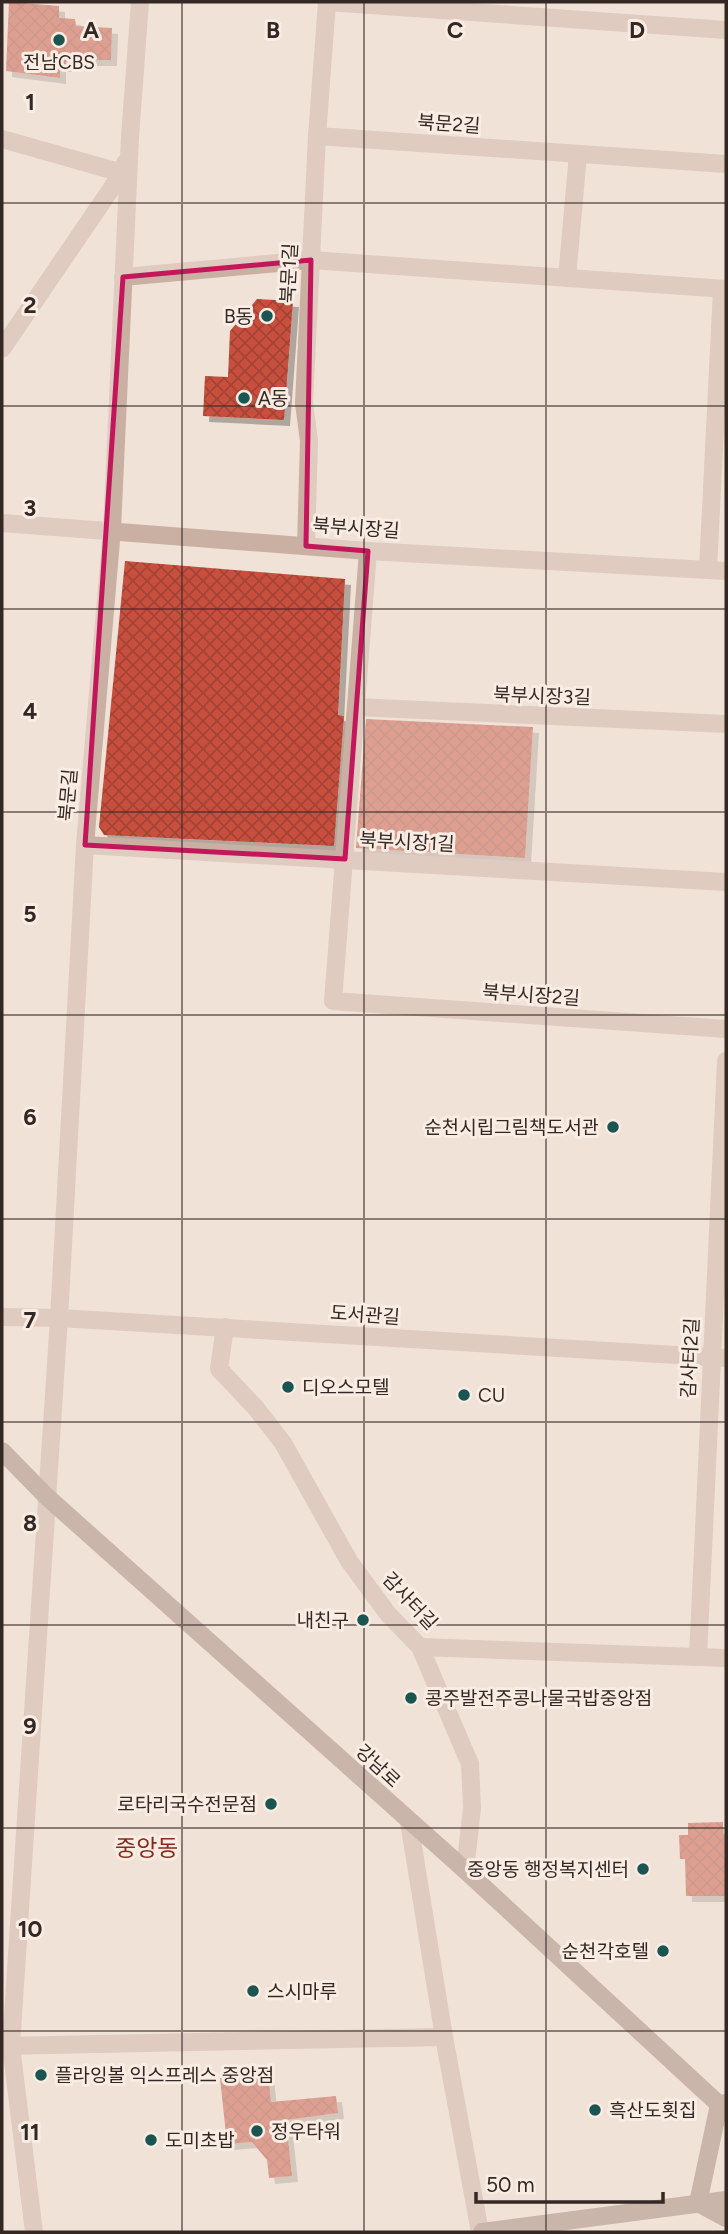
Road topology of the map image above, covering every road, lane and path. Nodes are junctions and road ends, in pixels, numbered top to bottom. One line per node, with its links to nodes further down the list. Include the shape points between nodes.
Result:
1 (140, 2): 5 (street, 북문길)
2 (327, 2): 3 (street); 4 (street, 북문1길)
3 (726, 30)
4 (317, 136): 7 (street, 북문2길); 10 (street, 북문1길)
5 (130, 137): 9 (street, 북문길); 11 (street, 북문길)
6 (2, 139): 9 (street)
7 (578, 154): 8 (street, 북문2길); 12 (street)
8 (726, 164)
9 (122, 173): 14 (street, 북문길)
10 (311, 260): 11 (street); 12 (street); 17 (street, 북문1길, via 304,403 309,441)
11 (123, 277): 16 (street, 북문길)
12 (568, 278): 13 (street)
13 (724, 289): 19 (street, 북부시장길)
14 (2, 349)
15 (2, 523): 16 (street, 북부시장길)
16 (112, 529): 17 (street, 북부시장길); 22 (street, 북문길)
17 (306, 546): 18 (street, 북부시장길)
18 (368, 551): 19 (street, 북부시장길); 20 (street)
19 (717, 570)
20 (356, 707): 21 (street, 북부시장3길); 23 (street)
21 (726, 724)
22 (85, 845): 23 (street, 북부시장1길); 28 (street, 북문길)
23 (345, 859): 24 (street, 북부시장1길); 25 (street, 북부시장2길, via 333,1001)
24 (726, 882)
25 (726, 1029)
26 (726, 1061): 30 (street, 감사터2길)
27 (2, 1317): 28 (street, 도서관길)
28 (59, 1318): 29 (street, 도서관길); 32 (street, 북문길)
29 (225, 1327): 30 (street, 도서관길); 33 (street, 감사터길, via 219,1369 283,1443 349,1561 388,1614)
30 (719, 1358): 34 (street, 감사터2길)
31 (2, 1451): 32 (main road, 강남로)
32 (46, 1496): 36 (main road, 강남로); 39 (street, 북문길)
33 (420, 1647): 34 (street, 감사터길); 37 (street, via 470,1764 472,1808)
34 (698, 1657): 35 (street, 감사터길)
35 (726, 1658)
36 (409, 1822): 37 (main road, 강남로); 38 (street)
37 (465, 1870): 40 (main road, 강남로)
38 (444, 2037): 39 (street); 45 (street)
39 (7, 2046): 44 (street, 북문길)
40 (724, 2106): 42 (main road)
41 (726, 2200): 42 (main road)
42 (698, 2203): 43 (main road); 45 (main road)
43 (726, 2218)
44 (34, 2232)
45 (481, 2232)

